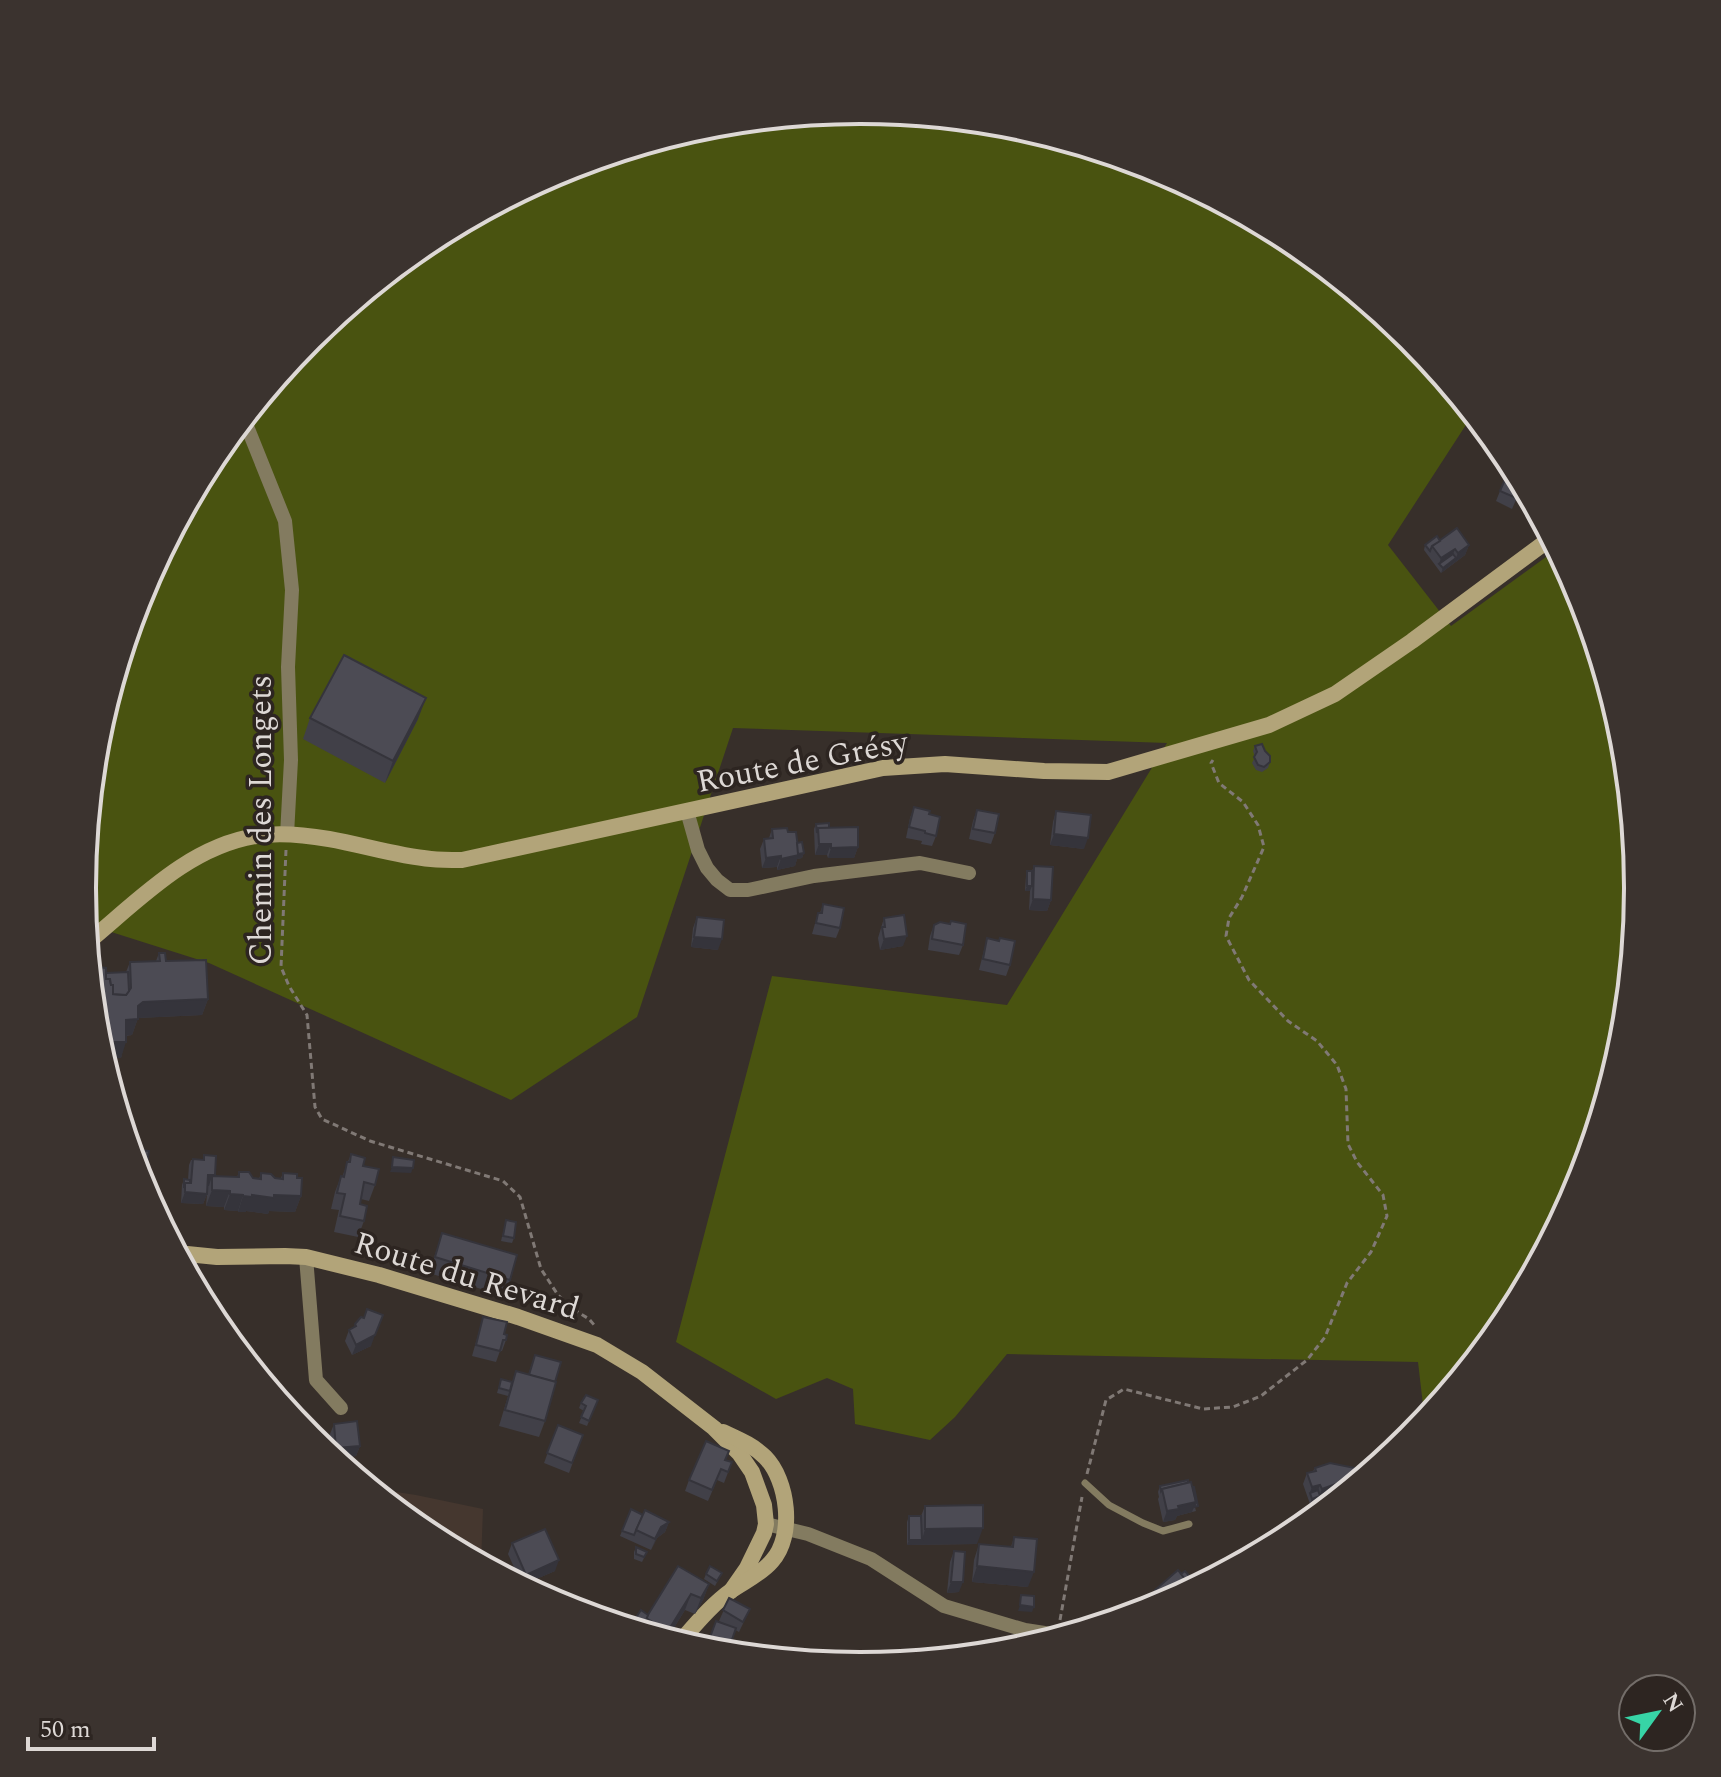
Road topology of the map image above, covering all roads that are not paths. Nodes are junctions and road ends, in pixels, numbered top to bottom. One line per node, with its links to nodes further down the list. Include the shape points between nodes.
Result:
1 (249, 431): 4 (street, Chemin des Longets, via 285,521 292,590)
2 (1543, 544): 3 (main road, Route de Grésy, via 1335,694 1269,725 1108,772 945,764 883,768)
3 (687, 811): 4 (main road, Route de Grésy, via 462,860); 5 (street, via 707,868 730,890 920,863)
4 (287, 835): 6 (main road, Route de Grésy, via 244,838 201,855)
5 (969, 873)
6 (98, 934)
7 (189, 1254): 8 (main road, Route du Revard)
8 (306, 1257): 9 (street, via 316,1380); 10 (main road, Route du Revard, via 597,1345 642,1372)
9 (341, 1408)
10 (714, 1428): 12 (main road, Route du Revard, via 752,1472); 14 (main road, Route du Revard, via 768,1460 784,1498)
11 (1085, 1483): 13 (lane, via 1109,1505 1163,1531)
12 (766, 1524): 14 (street); 15 (main road)
13 (1189, 1524)
14 (786, 1528): 15 (main road, via 774,1560); 16 (street, via 871,1559 944,1606)
15 (731, 1591): 17 (main road)
16 (1037, 1632)
17 (688, 1633)

